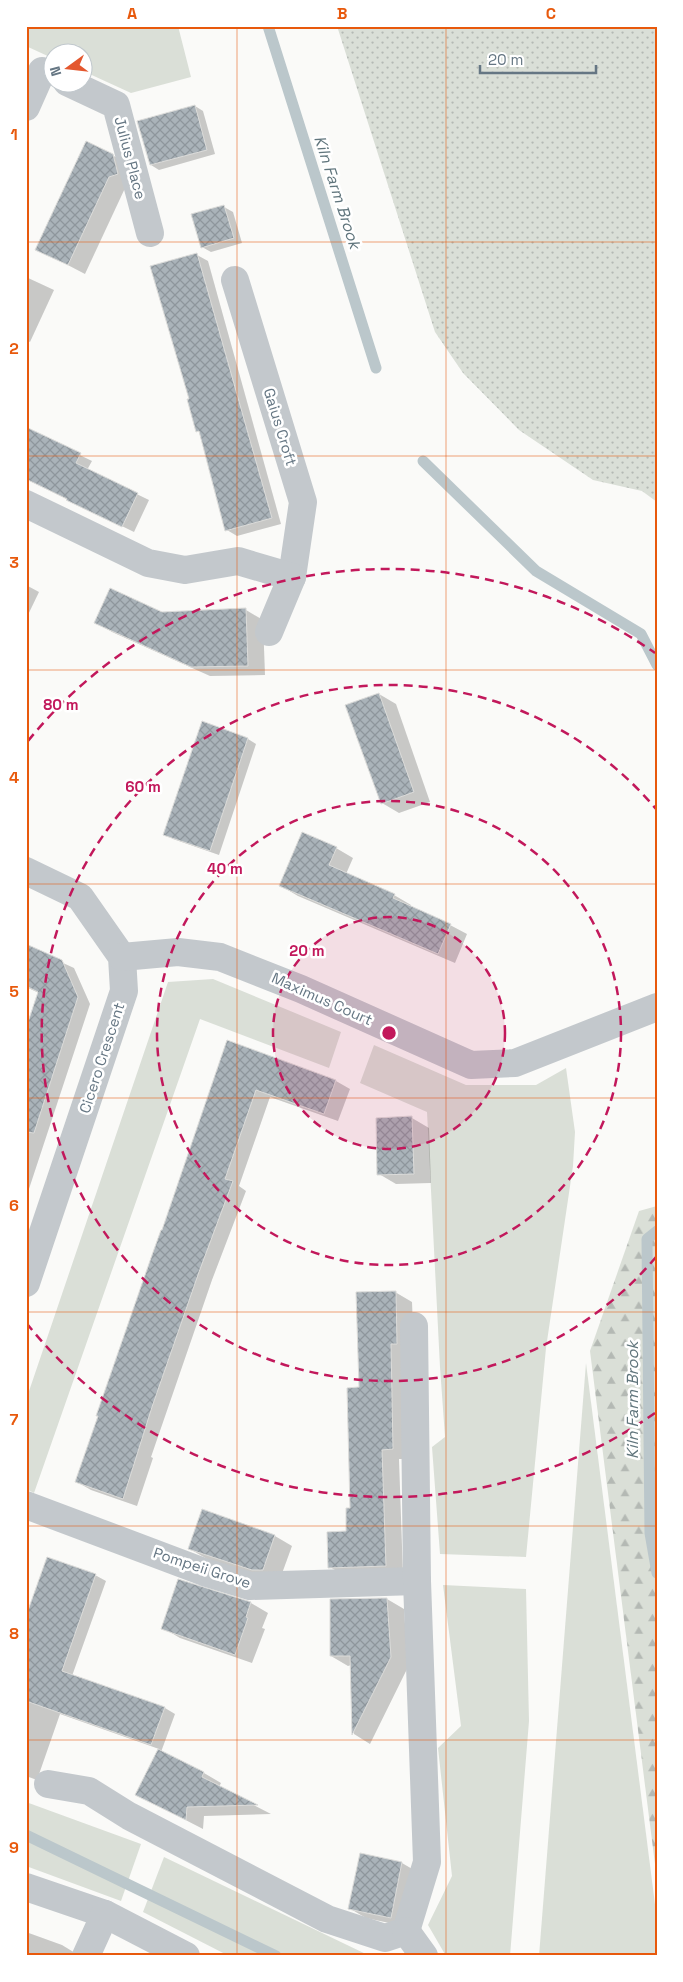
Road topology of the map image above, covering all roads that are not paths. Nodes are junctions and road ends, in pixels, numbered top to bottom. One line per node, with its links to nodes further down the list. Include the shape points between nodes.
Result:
1 (40, 70): 3 (street)
2 (88, 92): 4 (street, Julius Place, via 116,105)
3 (26, 106)
4 (150, 233)
5 (235, 280): 7 (street, Gaius Croft, via 303,502)
6 (26, 504): 7 (street, via 148,563 185,570 238,561)
7 (292, 577): 8 (street, Gaius Croft)
8 (269, 632)
9 (26, 871): 10 (street, via 80,897)
10 (122, 957): 11 (street, Maximus Court, via 178,952 220,957 471,1064 515,1063); 12 (street, Cicero Crescent, via 124,991)
11 (657, 1007)
12 (26, 1283)
13 (414, 1326): 15 (street)
14 (26, 1505): 15 (street, Pompeii Grove, via 250,1586)
15 (416, 1581): 19 (street, via 427,1862)
16 (48, 1784): 19 (street, via 89,1791 129,1816 327,1919 385,1938)
17 (26, 1887): 18 (street)
18 (105, 1914): 20 (street); 21 (street)
19 (406, 1932): 22 (street)
20 (86, 1956)
21 (186, 1956)
22 (424, 1956)

